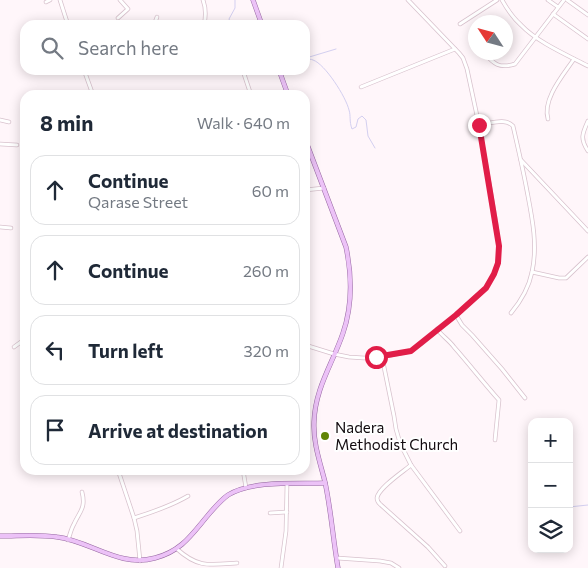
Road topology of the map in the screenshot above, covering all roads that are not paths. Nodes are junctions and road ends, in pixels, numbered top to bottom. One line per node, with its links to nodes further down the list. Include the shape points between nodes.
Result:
1 (50, 0): 11 (street)
2 (60, 0): 17 (street)
3 (120, 0): 16 (street, via 128,9)
4 (203, 0): 19 (street)
5 (253, 0): 20 (main road)
6 (408, 0): 24 (street)
7 (496, 0): 21 (street)
8 (502, 0): 22 (street, via 521,26)
9 (548, 0): 12 (street)
10 (566, 0): 12 (street); 14 (street)
11 (46, 2)
12 (558, 7): 13 (street)
13 (553, 14): 22 (street); 23 (street)
14 (588, 15)
15 (157, 17): 18 (street)
16 (118, 18)
17 (66, 20)
18 (156, 20)
19 (205, 20)
20 (260, 20)
21 (460, 24)
22 (535, 36): 25 (street); 26 (street, via 515,64 507,67)
23 (588, 39)
24 (455, 49): 31 (street); 39 (street, via 467,69)
25 (574, 59): 27 (street); 35 (street, via 550,96)
26 (490, 60)
27 (588, 66)
28 (86, 75): 32 (street)
29 (244, 75): 33 (street)
30 (281, 75): 34 (main road)
31 (361, 87)
32 (90, 90)
33 (249, 90)
34 (286, 90)
35 (548, 119)
36 (0, 120): 38 (street)
37 (588, 121): 42 (street, via 582,136)
38 (9, 122)
39 (479, 125): 44 (street, via 509,122 513,126); 53 (street, via 499,246 498,263 486,288)
40 (0, 144): 41 (street)
41 (17, 145)
42 (588, 151)
43 (310, 152): 45 (main road)
44 (521, 159): 49 (street); 51 (street, via 533,224)
45 (324, 188): 46 (street); 58 (main road, via 346,247 351,280 348,316)
46 (310, 189)
47 (0, 227): 48 (street)
48 (11, 228)
49 (588, 231)
50 (588, 257): 51 (street, via 566,278)
51 (532, 272): 52 (street, via 520,302)
52 (511, 313)
53 (456, 315): 54 (street); 60 (street)
54 (437, 329): 59 (street, via 411,351); 61 (street, via 499,400)
55 (20, 343): 56 (street)
56 (14, 347)
57 (310, 347): 58 (street)
58 (334, 354): 59 (street); 65 (main road, via 316,401 314,422)
59 (382, 357): 62 (street, via 396,429)
60 (525, 398)
61 (495, 440)
62 (412, 465): 73 (street); 80 (street, via 383,488 378,500 380,506)
63 (120, 475): 72 (street)
64 (244, 475): 67 (street)
65 (325, 483): 66 (main road); 77 (main road)
66 (287, 484): 67 (main road); 70 (street)
67 (246, 488): 76 (main road, via 220,502)
68 (82, 492): 75 (street, via 83,507)
69 (188, 496): 72 (street)
70 (287, 512): 71 (street); 81 (street)
71 (270, 513)
72 (134, 518): 78 (street)
73 (460, 531)
74 (0, 536): 75 (main road)
75 (68, 540): 78 (main road, via 130,561)
76 (176, 549): 78 (main road); 79 (street, via 198,565)
77 (336, 558): 82 (main road); 83 (street, via 380,561)
78 (140, 561)
79 (237, 563)
80 (445, 566)
81 (281, 568)
82 (338, 568)
83 (399, 568)

